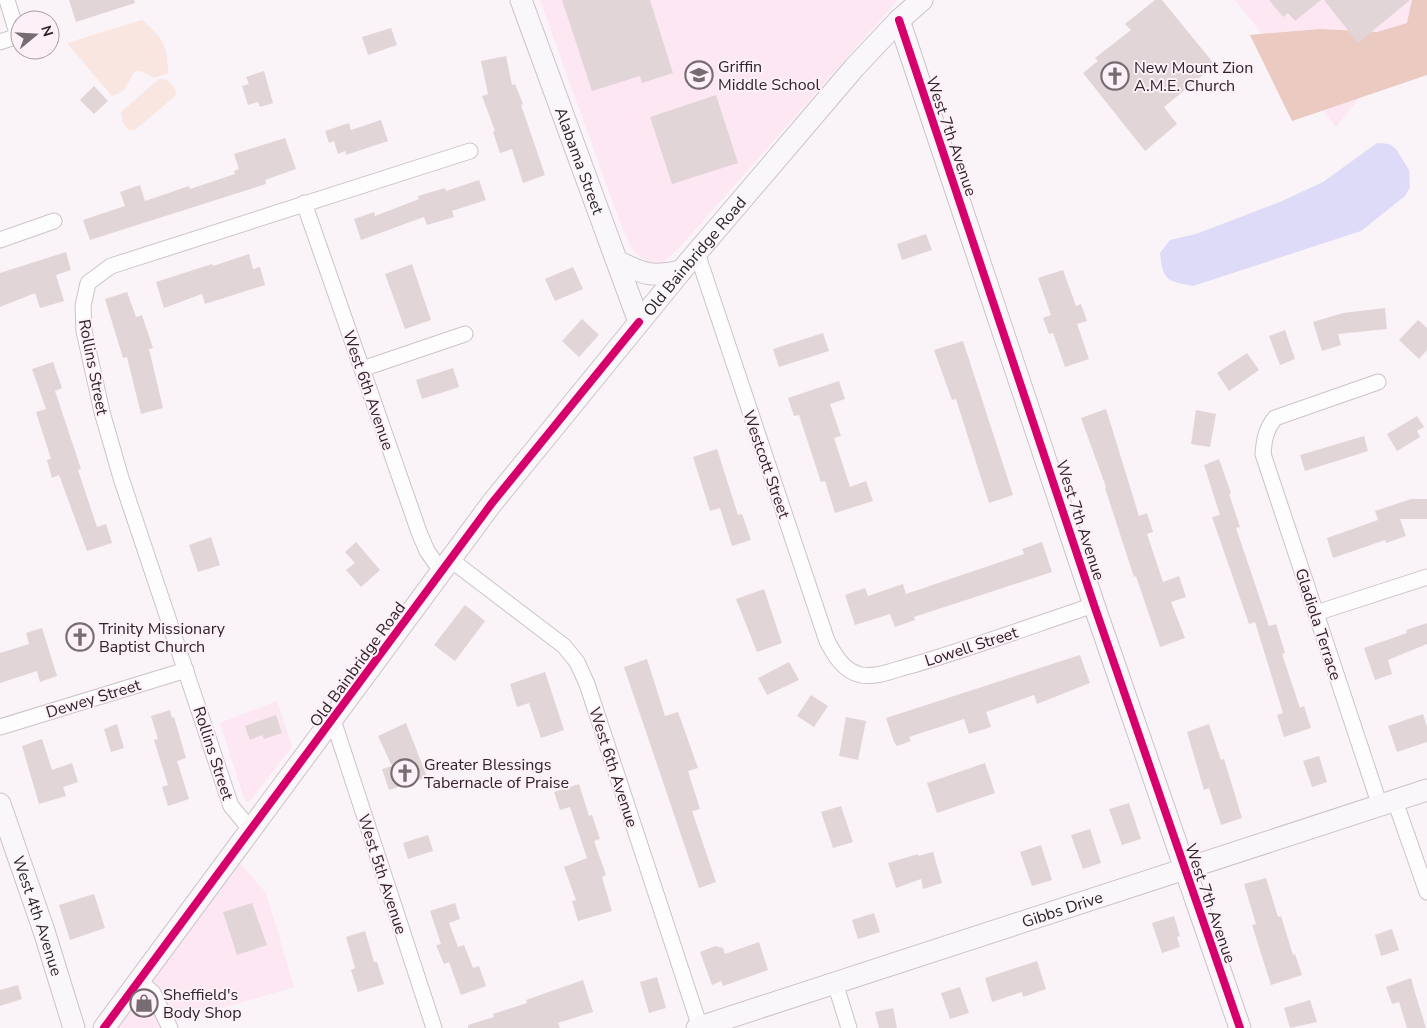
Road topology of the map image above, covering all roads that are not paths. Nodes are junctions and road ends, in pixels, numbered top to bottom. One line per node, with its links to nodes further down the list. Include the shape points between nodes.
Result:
1 (7, 0): 5 (street, via 18,36)
2 (520, 0): 11 (street, Alabama Street)
3 (922, 0): 4 (street, Old Bainbridge Road)
4 (898, 20): 10 (street, Old Bainbridge Road); 19 (street, West 7th Avenue)
5 (0, 42)
6 (470, 151): 7 (street, Rollins Street)
7 (304, 204): 15 (street, West 6th Avenue); 22 (street, Rollins Street, via 110,266 88,283 84,295 84,331 102,412)
8 (54, 220): 9 (street)
9 (0, 240)
10 (697, 253): 12 (street, Old Bainbridge Road); 21 (street, Westcott Street, via 827,640 836,657)
11 (619, 262): 12 (street, via 657,276); 13 (street, Alabama Street)
12 (681, 271): 13 (street, Old Bainbridge Road)
13 (639, 322): 17 (street, Old Bainbridge Road, via 492,503)
14 (465, 334): 15 (street)
15 (362, 369): 17 (street, West 6th Avenue, via 427,551)
16 (1378, 382): 20 (street, Gladiola Terrace, via 1275,418 1264,441 1263,454)
17 (446, 566): 23 (street, Old Bainbridge Road); 37 (street, West 6th Avenue, via 564,646 577,662 587,684)
18 (1427, 577): 20 (street)
19 (1094, 605): 21 (street, Lowell Street, via 874,676); 29 (street, West 7th Avenue)
20 (1316, 613): 26 (street, Gladiola Terrace)
21 (848, 669)
22 (186, 670): 24 (street, Dewey Street); 28 (street, Rollins Street, via 231,806)
23 (332, 720): 28 (street, Old Bainbridge Road); 36 (street, West 5th Avenue)
24 (0, 727)
25 (1427, 790): 26 (street, Gibbs Drive)
26 (1387, 803): 29 (street, Gibbs Drive); 30 (street, Gladiola Terrace)
27 (0, 804): 33 (street, West 4th Avenue)
28 (250, 830): 31 (street, Old Bainbridge Road)
29 (1185, 869): 32 (street, Gibbs Drive); 39 (street, West 7th Avenue)
30 (1427, 892)
31 (140, 981): 34 (street, Old Bainbridge Road); 35 (street, via 153,993)
32 (835, 983): 37 (street, Gibbs Drive); 38 (street)
33 (74, 1028)
34 (104, 1028)
35 (170, 1028)
36 (434, 1028)
37 (698, 1028)
38 (849, 1028)
39 (1240, 1028)

